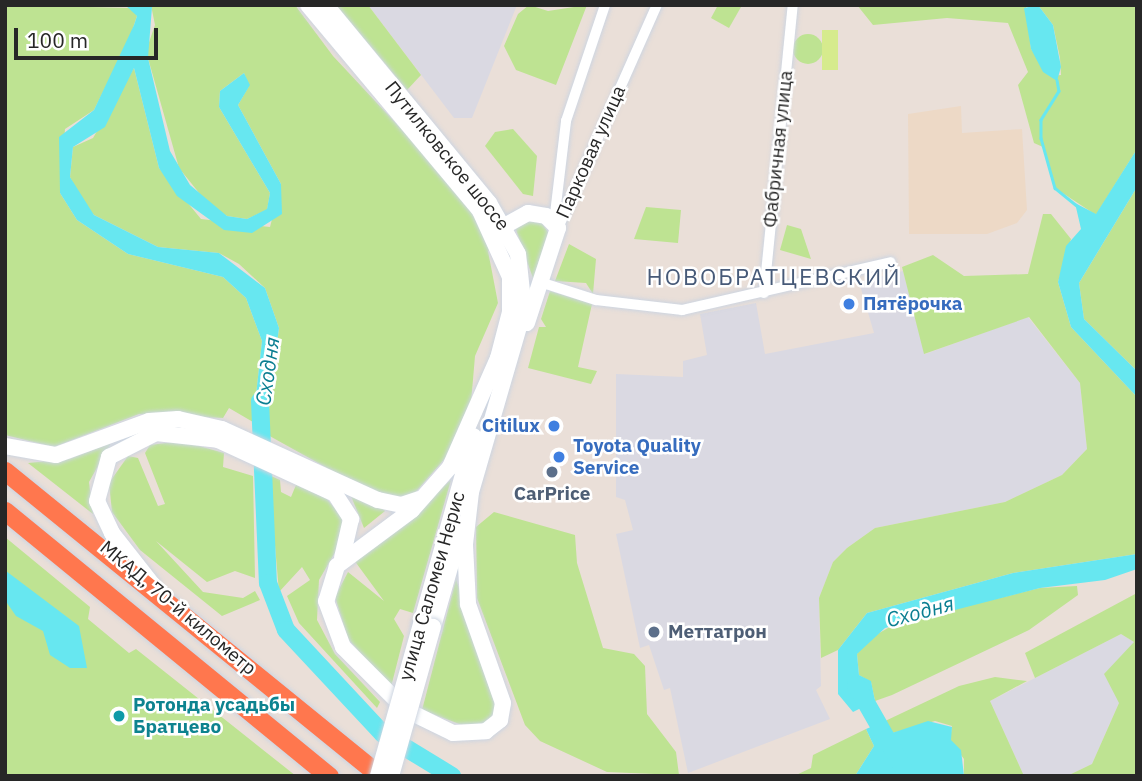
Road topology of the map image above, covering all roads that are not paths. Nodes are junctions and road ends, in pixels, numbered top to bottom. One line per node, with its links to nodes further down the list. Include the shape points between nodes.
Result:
1 (308, 5): 8 (main road, Путилковское шоссе, via 474,202)
2 (326, 5): 6 (main road, Путилковское шоссе)
3 (605, 5): 7 (street, via 566,121)
4 (657, 5): 7 (street, Парковая улица)
5 (793, 5): 11 (street, Фабричная улица)
6 (503, 222): 7 (main road, via 528,213); 8 (main road); 12 (main road, Путилковское шоссе, via 524,292)
7 (556, 225): 10 (main road, Парковая улица)
8 (499, 242): 13 (main road, Путилковское шоссе, via 510,277 510,312)
9 (891, 262): 11 (street)
10 (543, 283): 11 (street, via 667,311); 12 (main road, Парковая улица)
11 (764, 293)
12 (518, 340): 18 (main road, Путилковское шоссе)
13 (485, 397): 19 (main road, Путилковское шоссе, via 450,467); 23 (main road, улица Саломеи Нерис)
14 (239, 443): 15 (main road, via 178,419 136,425 56,456); 16 (main road); 22 (main road, via 156,433 120,446 102,469 97,501 103,517)
15 (5, 446)
16 (282, 462): 19 (main road, via 392,505); 21 (main road, via 335,494 349,511 351,542)
17 (5, 471): 22 (highway, МКАД, 70-й километр)
18 (471, 492): 21 (main road, Путилковское шоссе, via 464,577 500,690 502,711 494,728 465,734 432,726 362,668 335,634 327,613); 23 (main road, улица Саломеи Нерис)
19 (424, 496): 21 (main road, Путилковское шоссе)
20 (5, 510): 24 (highway, МКАД, 70-й километр)
21 (337, 566)
22 (160, 594): 25 (highway, МКАД, 70-й километр)
23 (427, 626): 25 (main road, улица Саломеи Нерис, bridge); 26 (main road, улица Саломеи Нерис, bridge)
24 (329, 776)
25 (379, 776)
26 (391, 776)

